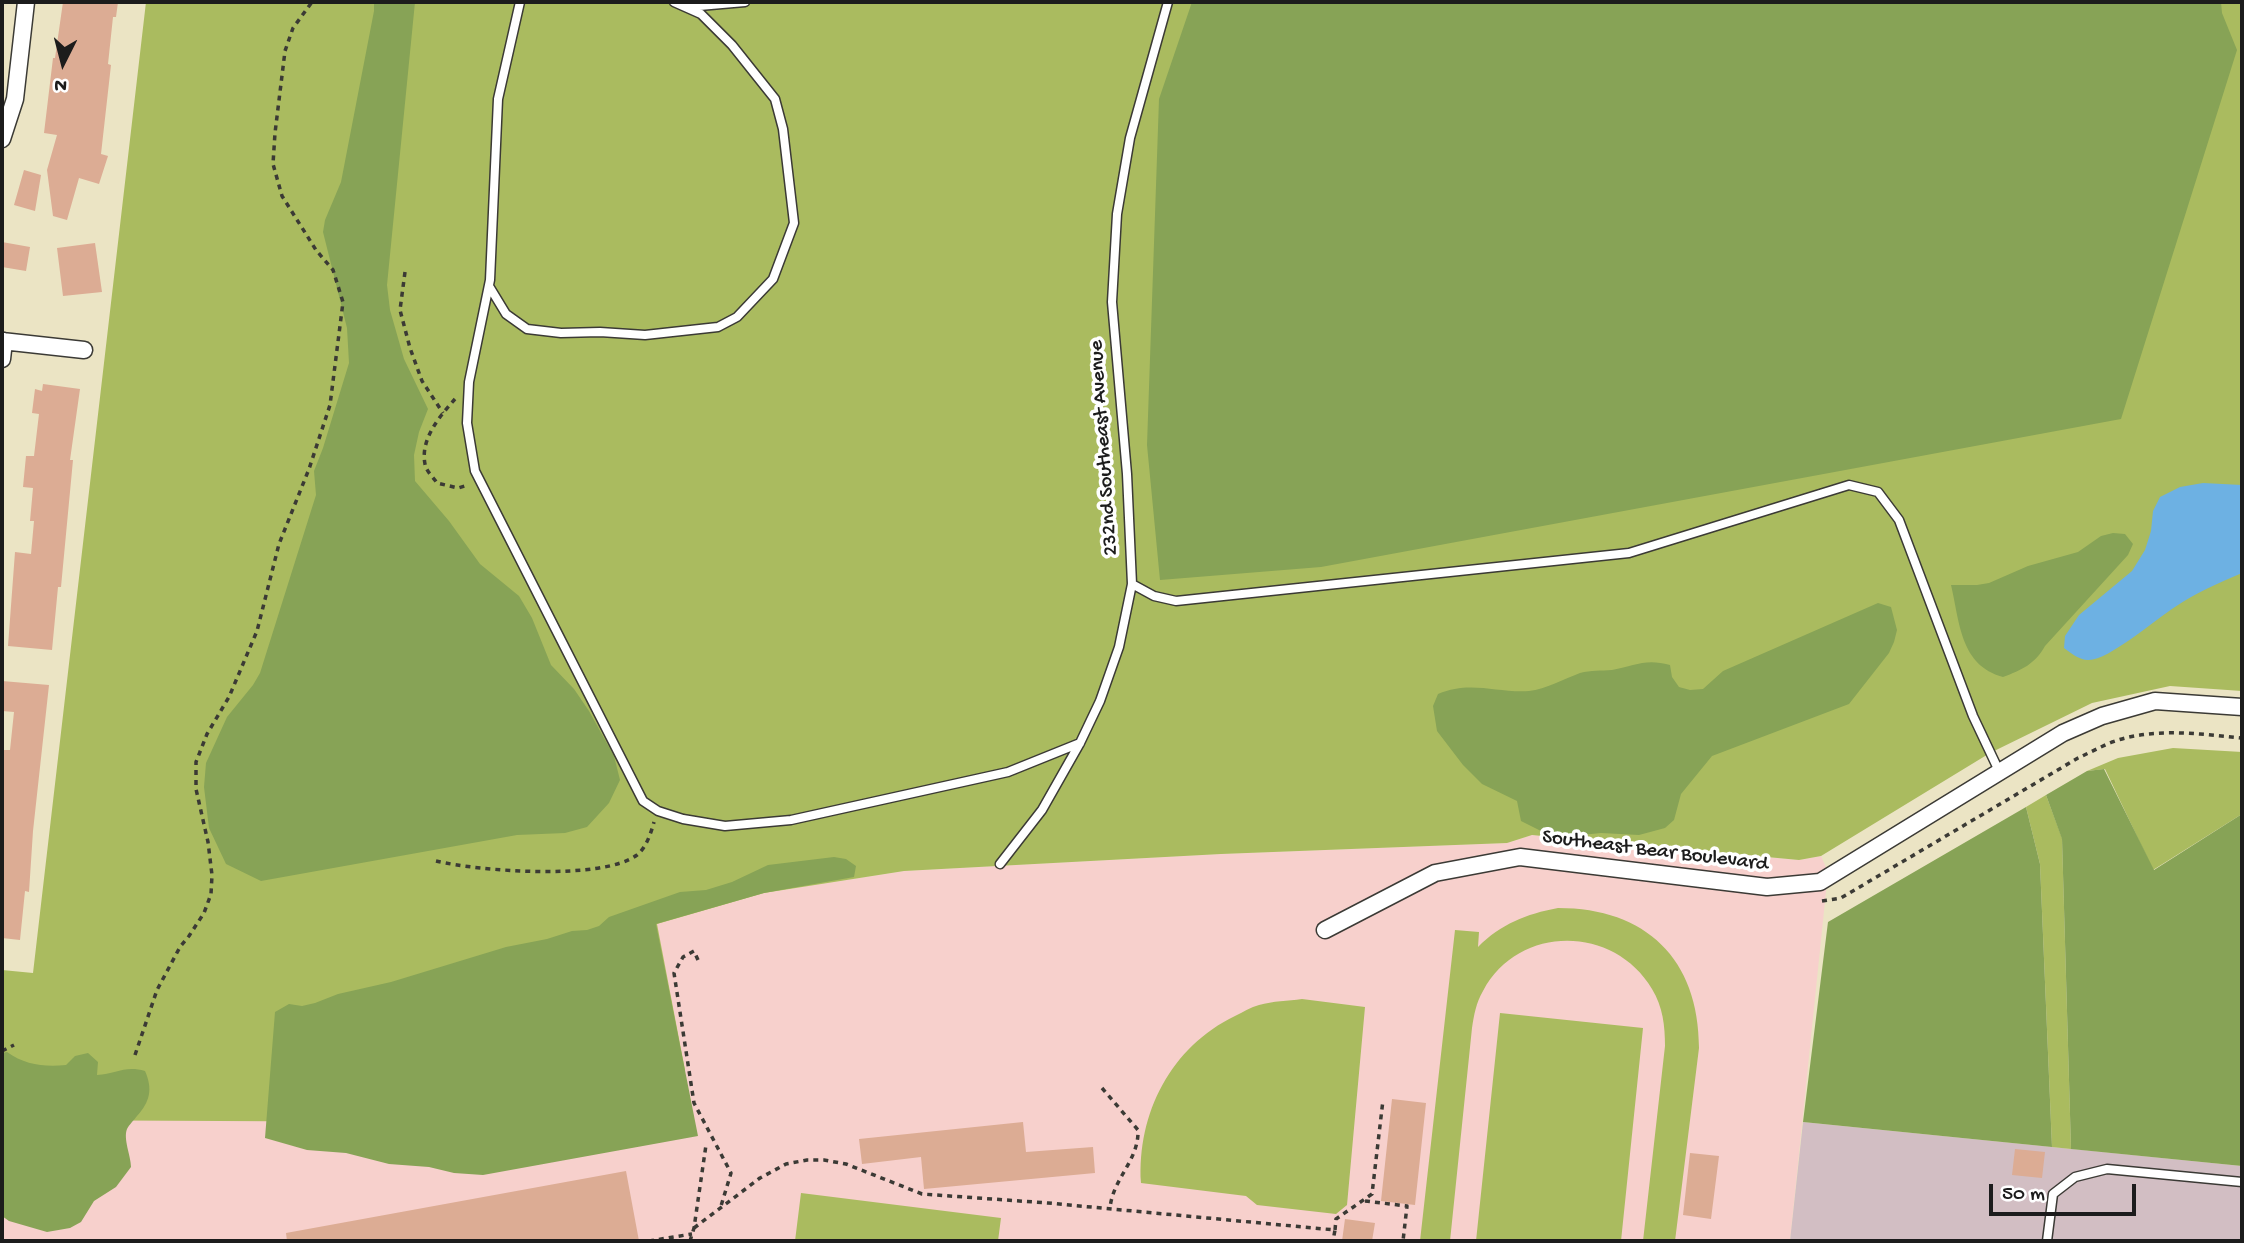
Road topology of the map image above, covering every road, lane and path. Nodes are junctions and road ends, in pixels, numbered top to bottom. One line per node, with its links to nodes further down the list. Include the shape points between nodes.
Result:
1 (26, 2): 8 (street)
2 (312, 2): 31 (path, via 293,28 285,51 273,164 282,196 332,270 343,302 330,405 279,544 257,631 196,762 211,894 157,990)
3 (520, 2): 11 (lane, via 498,99)
4 (674, 2): 7 (lane)
5 (745, 2): 7 (lane)
6 (1168, 2): 18 (lane, 232nd Southeast Avenue, via 1130,138 1117,214 1112,302)
7 (686, 5): 11 (lane, via 732,45 775,99 785,141 794,223 773,279 737,317 719,327 645,335 527,329 506,314)
8 (10, 75): 9 (street, via 15,99)
9 (2, 139)
10 (405, 272): 16 (path, via 400,310 410,348 422,381)
11 (489, 286): 15 (lane)
12 (3, 341): 13 (street); 14 (street)
13 (84, 350)
14 (2, 359)
15 (469, 382): 16 (path); 17 (lane, via 467,423)
16 (443, 413): 17 (path, via 424,451 425,467 437,483 458,488)
17 (480, 481): 23 (lane, via 643,801)
18 (1132, 584): 21 (lane, 232nd Southeast Avenue, via 1119,647); 22 (lane, via 1176,601 1629,553 1849,485 1878,492 1899,520 1973,716)
19 (2242, 707): 22 (street, Southeast Bear Boulevard, via 2155,701 2063,733)
20 (2242, 738): 26 (path, via 2188,732 2113,742 1840,898)
21 (1080, 743): 23 (lane, via 1008,772 791,820 725,826); 25 (lane, 232nd Southeast Avenue, via 1042,810)
22 (1999, 771): 27 (street, Southeast Bear Boulevard, via 1821,882 1767,887 1520,857 1435,873)
23 (657, 811): 24 (path, via 638,854 613,866 566,872 465,868)
24 (436, 862)
25 (1000, 864)
26 (1816, 899)
27 (1325, 930)
28 (698, 960): 37 (path, via 694,951 683,957 674,973 694,1103 731,1173)
29 (13, 1045): 30 (path)
30 (2, 1051)
31 (135, 1055)
32 (1102, 1088): 38 (path, via 1138,1130 1139,1138 1112,1190)
33 (1383, 1100): 36 (path, via 1372,1194)
34 (706, 1145): 39 (path)
35 (2242, 1182): 46 (lane, via 2106,1169 2075,1177 2053,1194)
36 (1363, 1200): 40 (path, via 1336,1219); 45 (path, via 1407,1206)
37 (720, 1208): 38 (path, via 786,1164 824,1160 922,1194); 39 (path)
38 (1110, 1209): 40 (path)
39 (694, 1228): 41 (path)
40 (1335, 1230): 44 (path)
41 (692, 1234): 42 (path); 43 (path)
42 (649, 1241)
43 (690, 1241)
44 (1333, 1241)
45 (1403, 1241)
46 (2047, 1241)

